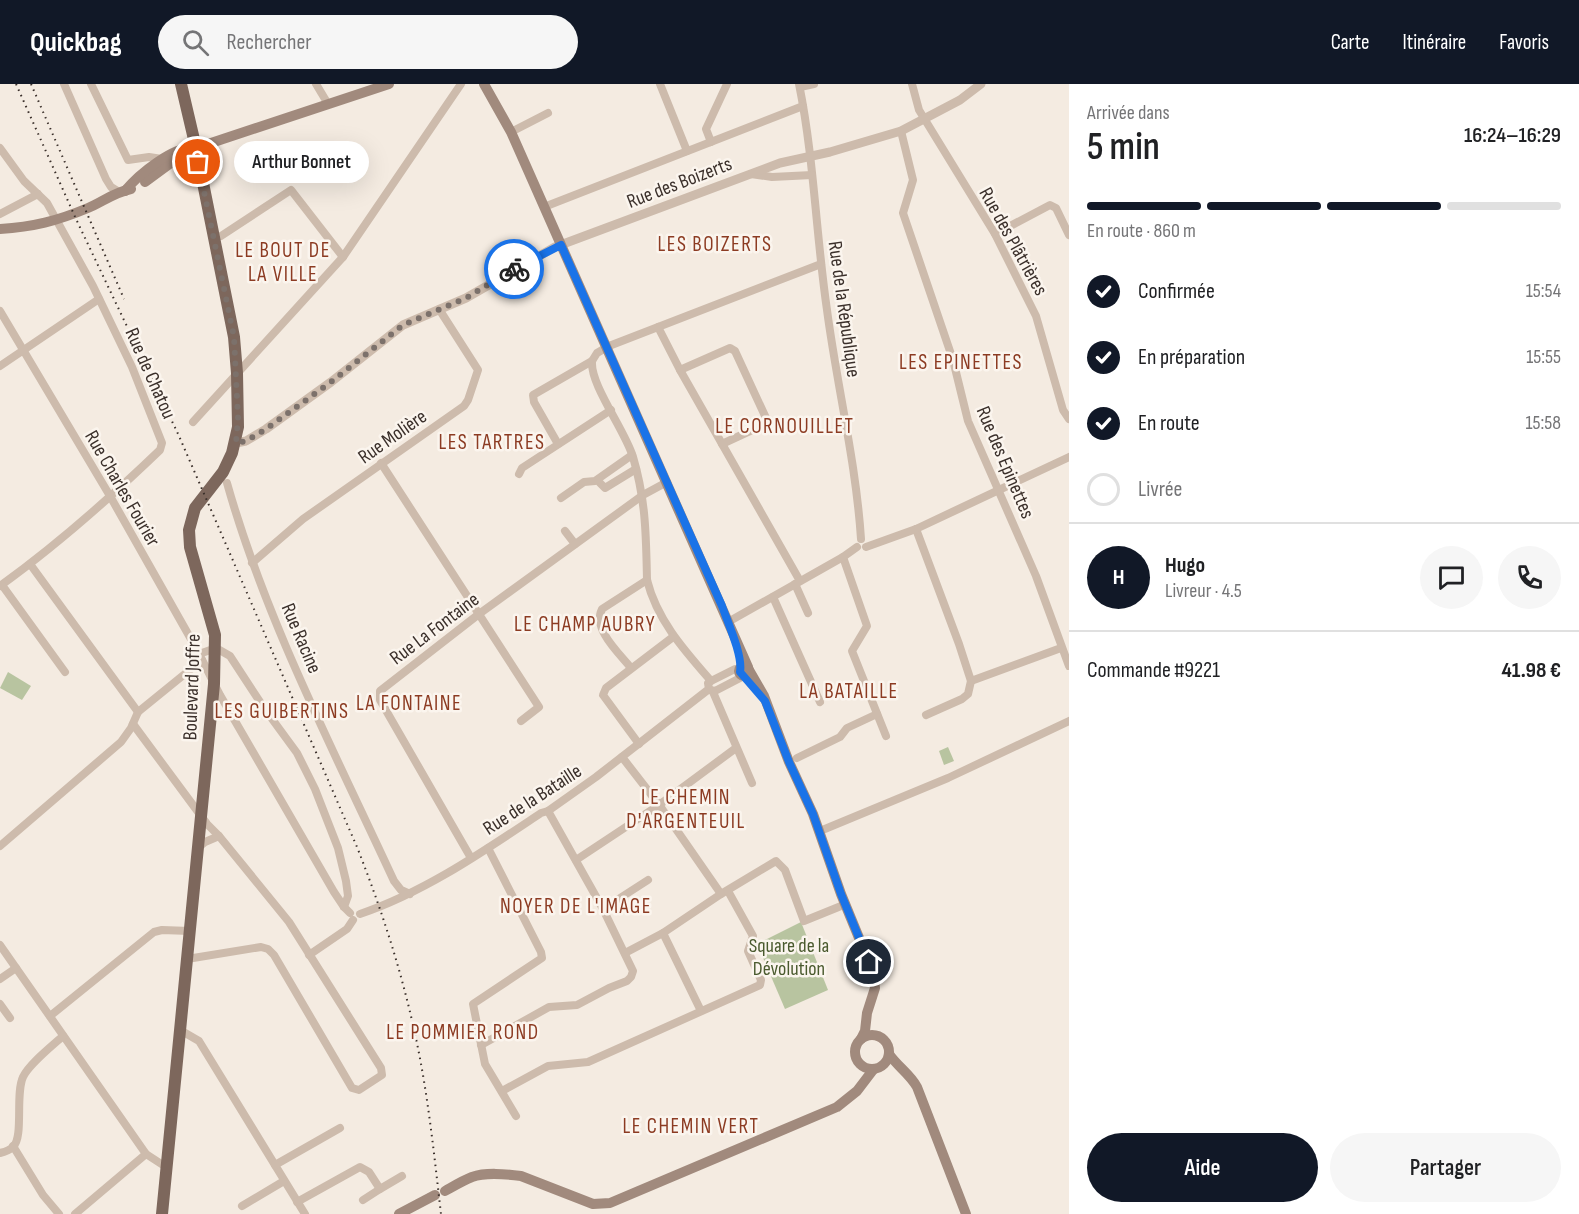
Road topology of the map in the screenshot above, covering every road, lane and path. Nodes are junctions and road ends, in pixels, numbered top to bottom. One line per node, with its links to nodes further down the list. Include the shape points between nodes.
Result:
1 (64, 84): 28 (street)
2 (91, 84): 25 (street, via 128,160)
3 (181, 84): 22 (main road, Boulevard Joffre)
4 (316, 84): 14 (street)
5 (389, 84): 14 (main road)
6 (461, 84): 40 (street)
7 (484, 84): 19 (main road)
8 (660, 84): 23 (street)
9 (727, 84): 20 (street, via 706,129)
10 (814, 84): 13 (street)
11 (912, 84): 17 (street, Rue des Plâtrières)
12 (981, 84): 17 (street, Rue des Boizerts)
13 (800, 86): 15 (street, Rue de la République)
14 (328, 104): 22 (main road)
15 (802, 106): 20 (street); 24 (street, Rue de la République)
16 (548, 113): 19 (street)
17 (924, 120): 18 (street, Rue des Boizerts); 37 (street, Rue des Plâtrières)
18 (901, 131): 24 (street, Rue des Boizerts); 66 (street, Rue des Epinettes, via 913,180 903,213 953,360 968,421)
19 (511, 132): 32 (main road)
20 (711, 142): 23 (street)
21 (0, 148): 30 (street, Rue de Chatou)
22 (196, 148): 25 (main road, via 180,148); 29 (main road, via 140,186); 51 (main road, Boulevard Joffre, via 234,337)
23 (687, 151): 32 (street)
24 (810, 156): 26 (street, Rue des Boizerts); 27 (street, Rue de la République)
25 (162, 159): 29 (main road)
26 (750, 174): 27 (street); 39 (street, Rue des Boizerts)
27 (812, 175): 41 (street, Rue de la République)
28 (106, 179): 29 (street, via 113,190); 31 (street)
29 (122, 191): 31 (main road)
30 (38, 194): 33 (street); 34 (street, Rue de Chatou)
31 (100, 202): 34 (main road)
32 (544, 207): 39 (main road)
33 (0, 214)
34 (57, 220): 35 (main road); 42 (street, Rue de Chatou)
35 (0, 229)
36 (1068, 232): 37 (street, via 1056,208 1050,205)
37 (995, 234): 53 (street, Rue des Plâtrières, via 1036,316)
38 (221, 236): 40 (street, via 291,190)
39 (561, 245): 43 (street, Rue des Boizerts); 46 (main road)
40 (343, 257): 51 (street)
41 (821, 264): 45 (street); 73 (street, Rue de la République)
42 (99, 299): 47 (street); 68 (street, Rue de Chatou, via 162,443 160,450)
43 (439, 309): 55 (street, Rue des Boizerts, via 399,327 266,429); 60 (street, Rue Molière, via 475,363 477,377 464,406)
44 (0, 311): 47 (street, Rue Charles Fourier)
45 (658, 327): 46 (street); 50 (street)
46 (607, 347): 48 (street); 63 (main road)
47 (22, 349): 49 (street); 68 (street, Rue Charles Fourier)
48 (592, 361): 52 (street, via 594,378); 56 (street, via 533,395)
49 (0, 366)
50 (680, 370): 57 (street); 57 (street, via 730,348 735,351 766,418 763,425)
51 (237, 373): 54 (street); 55 (main road, Boulevard Joffre)
52 (611, 410): 56 (street); 58 (street)
53 (1069, 419)
54 (193, 422)
55 (236, 443): 85 (main road, Boulevard Joffre, via 224,472 195,508 189,530)
56 (558, 444): 62 (street)
57 (722, 444): 78 (street)
58 (633, 455): 61 (street); 69 (street)
59 (1069, 457): 66 (street)
60 (381, 463): 75 (street, Rue Molière, via 303,519); 82 (street)
61 (636, 469): 65 (street, via 605,488); 67 (street)
62 (519, 474)
63 (667, 482): 67 (street, Rue La Fontaine); 83 (main road)
64 (227, 483): 75 (street, Rue Racine)
65 (600, 483)
66 (999, 491): 70 (street); 86 (street, Rue des Epinettes, via 1036,576)
67 (643, 495): 72 (street, Rue La Fontaine); 77 (street)
68 (110, 496): 76 (street, Rue de Chatou); 87 (street, Rue Charles Fourier)
69 (561, 498)
70 (916, 529): 73 (street); 92 (street)
71 (565, 531): 72 (street)
72 (574, 544): 82 (street, Rue La Fontaine)
73 (861, 544): 74 (street)
74 (843, 557): 78 (street); 97 (street, via 867,626 852,651)
75 (252, 563): 120 (street, Rue Racine, via 296,669 394,881)
76 (30, 564): 79 (street, Rue de Chatou); 96 (street)
77 (647, 580): 84 (street, via 655,605); 89 (street, via 602,609 598,617 599,627)
78 (798, 583): 80 (street); 81 (street)
79 (1, 585): 91 (street)
80 (773, 597): 83 (street); 95 (street)
81 (808, 613)
82 (479, 614): 99 (street, via 539,707); 116 (street, Rue La Fontaine, via 378,695)
83 (728, 622): 90 (main road)
84 (673, 637): 89 (street); 94 (street)
85 (216, 648): 87 (street); 93 (main road, Boulevard Joffre); 123 (street, via 230,656 305,768 338,848)
86 (1061, 648): 88 (street, Rue des Epinettes); 92 (street)
87 (201, 657): 93 (street, Rue Charles Fourier); 96 (street)
88 (1069, 666)
89 (631, 668): 103 (street, via 603,695)
90 (744, 671): 94 (street, Rue de la Bataille, via 735,669); 111 (main road, via 747,681 765,701)
91 (65, 672)
92 (971, 681): 98 (street, via 968,694)
93 (214, 684): 110 (main road, Boulevard Joffre); 123 (street, Rue Charles Fourier)
94 (711, 687): 103 (street, Rue de la Bataille); 104 (street)
95 (820, 702)
96 (138, 712): 101 (street)
97 (877, 714): 102 (street); 106 (street)
98 (926, 716)
99 (520, 721)
100 (1069, 721): 111 (street, via 948,778)
101 (134, 724): 110 (street); 113 (street, via 121,742)
102 (886, 736)
103 (639, 744): 105 (street, Rue de la Bataille)
104 (736, 748): 107 (street); 108 (street)
105 (622, 757): 108 (street); 109 (street, Rue de la Bataille)
106 (797, 758)
107 (752, 783)
108 (660, 805): 117 (street); 119 (street)
109 (548, 811): 115 (street, Rue de la Bataille); 117 (street)
110 (201, 816): 112 (street); 114 (main road, Boulevard Joffre)
111 (820, 831): 121 (main road)
112 (219, 836): 114 (street); 128 (street, via 289,922)
113 (0, 846)
114 (198, 848): 124 (main road, Boulevard Joffre)
115 (488, 848): 116 (street, Rue de la Bataille); 141 (street, via 542,958 473,1004)
116 (471, 858): 120 (street, Rue de la Bataille)
117 (576, 860): 122 (street)
118 (648, 880): 122 (street)
119 (724, 892): 121 (street, via 776,861 783,867 804,921); 125 (street); 134 (street, via 753,936 748,951 761,980 760,985)
120 (410, 894): 123 (street, Rue de la Bataille)
121 (846, 904): 133 (main road, via 875,979)
122 (603, 909): 127 (street)
123 (352, 914): 128 (street, Rue de la Bataille, via 347,929)
124 (190, 931): 129 (main road, Boulevard Joffre); 135 (street, via 154,932)
125 (663, 933): 127 (street); 134 (street)
126 (0, 945): 130 (street)
127 (625, 953): 141 (street, via 633,971 627,981 577,1005 549,1007)
128 (309, 954): 129 (street, via 381,1068 382,1075 359,1090 352,1088 268,949)
129 (187, 959): 137 (main road, Boulevard Joffre)
130 (16, 968): 131 (street); 135 (street)
131 (0, 979)
132 (0, 1004): 136 (street)
133 (871, 1004): 139 (main road); 140 (main road)
134 (701, 1011): 146 (street, via 588,1062 548,1066)
135 (50, 1016): 138 (street)
136 (10, 1018)
137 (180, 1030): 153 (street, via 199,1041); 154 (main road, Boulevard Joffre)
138 (63, 1036): 150 (street, via 24,1076 18,1093 19,1125); 152 (street)
139 (878, 1036): 140 (main road); 142 (main road, via 886,1043)
140 (861, 1039): 143 (main road, via 854,1055)
141 (481, 1045): 146 (street, via 485,1064)
142 (889, 1054): 144 (main road, via 884,1065); 145 (main road)
143 (858, 1063): 144 (main road); 147 (main road, via 860,1075)
144 (876, 1069): 145 (main road, via 898,1072); 147 (main road)
145 (916, 1085): 167 (main road)
146 (502, 1091): 148 (street)
147 (853, 1094): 166 (main road, via 837,1107 604,1204 593,1204 521,1176 495,1174 473,1176)
148 (516, 1116)
149 (340, 1128): 153 (street)
150 (13, 1146): 151 (street); 161 (street)
151 (0, 1153)
152 (146, 1154): 154 (street); 162 (street)
153 (274, 1165): 156 (street)
154 (166, 1167): 163 (main road, Boulevard Joffre); 164 (main road, Boulevard Joffre)
155 (402, 1176): 157 (street)
156 (285, 1181): 159 (street); 160 (street)
157 (380, 1189): 158 (street); 159 (street, via 369,1172 360,1167)
158 (363, 1200)
159 (297, 1202): 165 (street)
160 (242, 1206)
161 (58, 1214)
162 (75, 1214)
163 (154, 1214)
164 (162, 1214)
165 (304, 1214)
166 (399, 1214)
167 (966, 1214)

